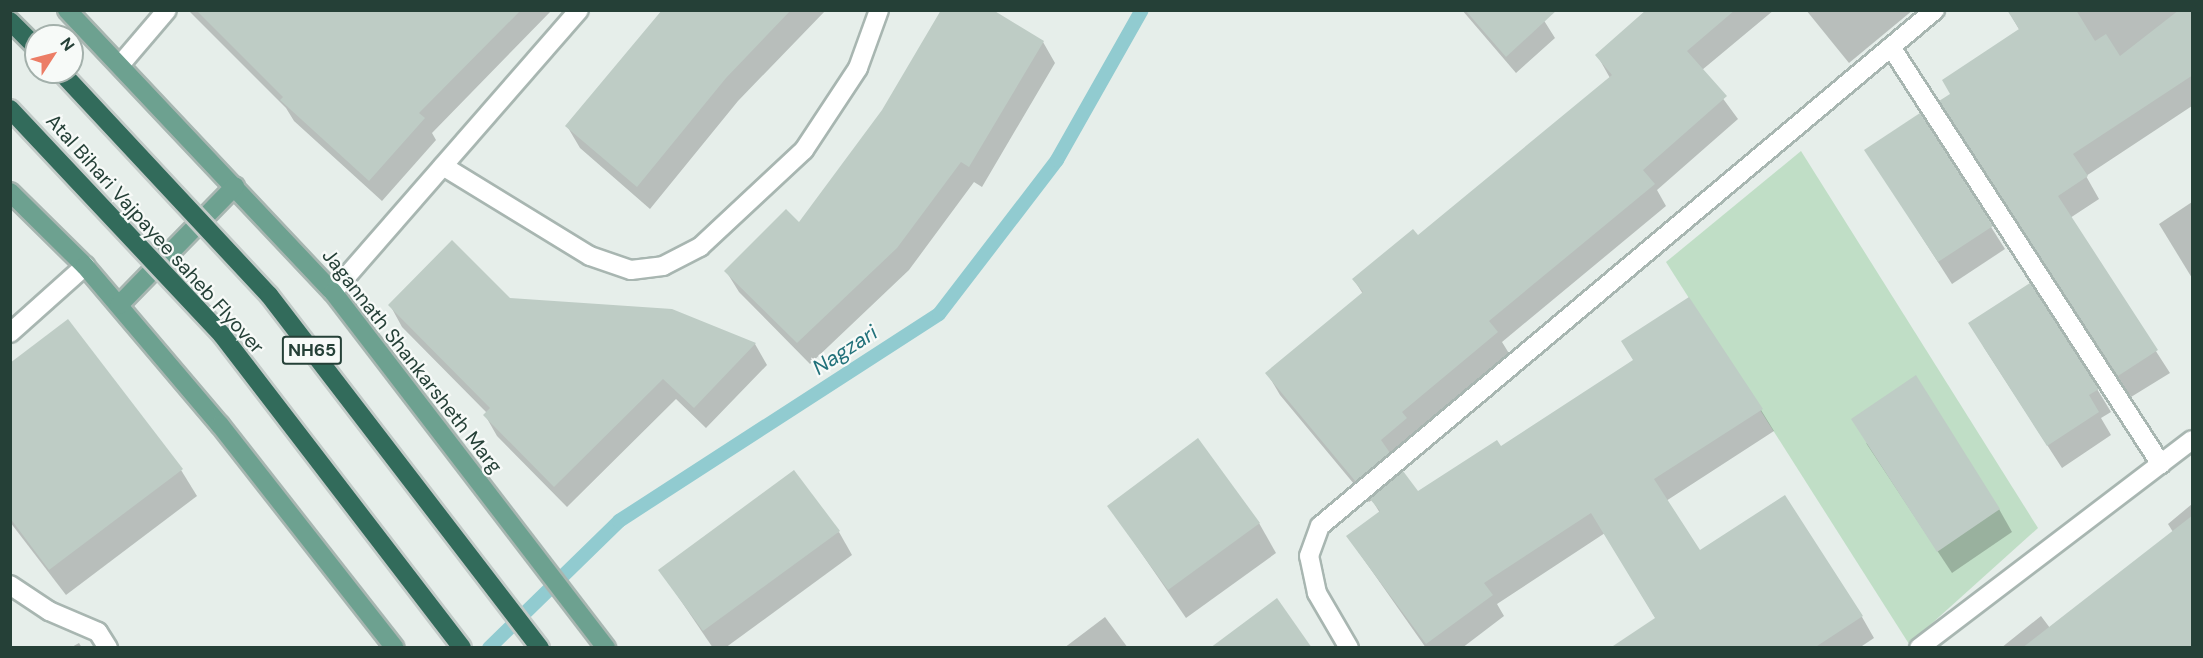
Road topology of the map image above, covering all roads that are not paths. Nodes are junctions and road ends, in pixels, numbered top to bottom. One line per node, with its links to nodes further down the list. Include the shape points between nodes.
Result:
1 (67, 10): 9 (main road, Jagannath Shankarsheth Marg)
2 (167, 10): 9 (street)
3 (579, 10): 12 (street)
4 (879, 10): 12 (street, via 858,68 804,150 700,248 663,266 631,270 590,255)
5 (1935, 10): 8 (street)
6 (10, 21): 7 (highway)
7 (24, 35)
8 (1891, 47): 20 (street); 27 (street, via 1320,525 1309,556 1317,593)
9 (120, 65): 13 (main road, Jagannath Shankarsheth Marg)
10 (72, 84): 25 (highway, Atal Bihari Vajpayee saheb Flyover / NH65, bridge, via 269,295)
11 (10, 109): 24 (highway, Atal Bihari Vajpayee saheb Flyover / NH65, bridge, via 222,335)
12 (443, 166): 16 (street)
13 (235, 186): 16 (main road, Jagannath Shankarsheth Marg); 17 (main road)
14 (10, 192): 15 (main road)
15 (85, 266): 17 (main road); 18 (street)
16 (333, 292): 26 (main road, Jagannath Shankarsheth Marg)
17 (119, 305): 23 (main road, via 220,425)
18 (10, 333)
19 (2193, 440): 20 (street)
20 (2162, 464): 28 (street)
21 (10, 585): 22 (street, via 49,611 99,632)
22 (108, 648)
23 (395, 648)
24 (462, 648)
25 (540, 648)
26 (606, 648)
27 (1349, 648)
28 (1919, 648)

